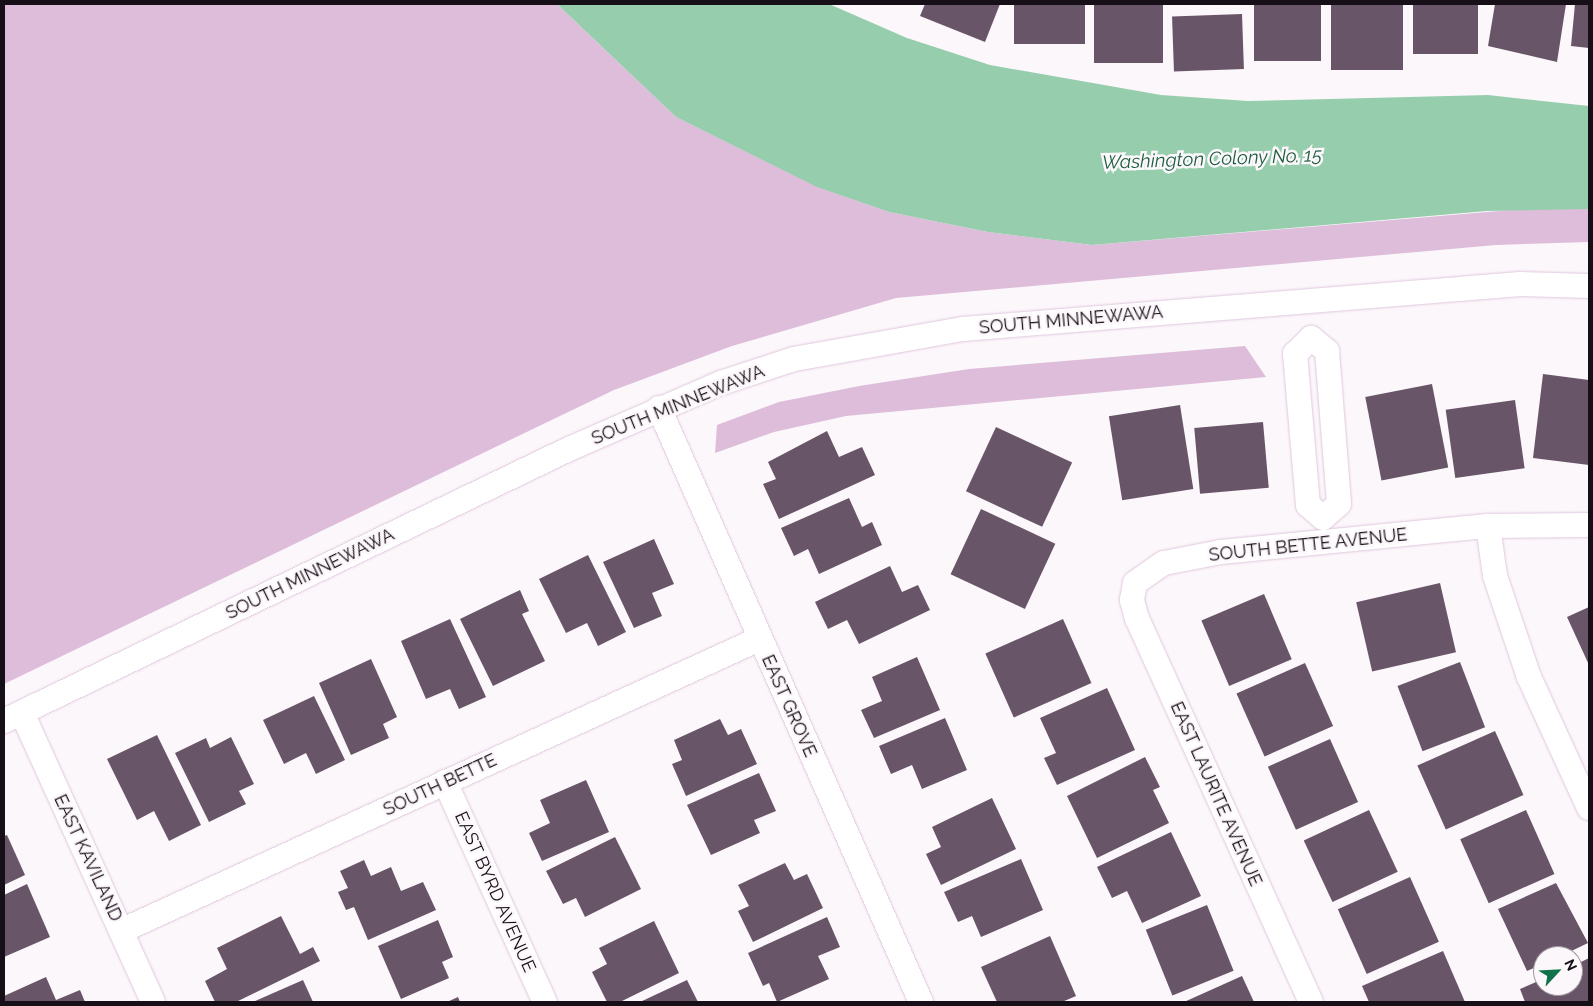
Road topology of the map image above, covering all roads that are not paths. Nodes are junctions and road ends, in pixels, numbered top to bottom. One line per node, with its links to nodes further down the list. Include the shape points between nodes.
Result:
1 (1589, 286): 2 (street, SOUTH MINNEWAWA, via 1520,284)
2 (1308, 300): 3 (street); 4 (street, SOUTH MINNEWAWA, via 963,329 877,341 794,359)
3 (1311, 338): 5 (street, via 1294,354 1308,505); 5 (street, via 1327,351 1339,504)
4 (659, 408): 10 (street, EAST GROVE); 11 (street, SOUTH MINNEWAWA)
5 (1323, 518): 8 (street)
6 (1589, 525): 7 (street, SOUTH BETTE AVENUE)
7 (1488, 526): 8 (street, SOUTH BETTE AVENUE); 13 (street, via 1495,576 1529,676)
8 (1325, 541): 9 (street, SOUTH BETTE AVENUE, via 1164,563)
9 (1135, 583): 18 (street, EAST LAURITE AVENUE, via 1132,600 1137,619)
10 (759, 639): 12 (street, SOUTH BETTE); 17 (street, EAST GROVE)
11 (13, 717): 14 (street, EAST KAVILAND)
12 (445, 782): 14 (street, SOUTH BETTE); 16 (street, EAST BYRD AVENUE)
13 (1589, 808)
14 (121, 931): 15 (street, EAST KAVILAND)
15 (153, 1002)
16 (545, 1002)
17 (921, 1002)
18 (1311, 1002)

